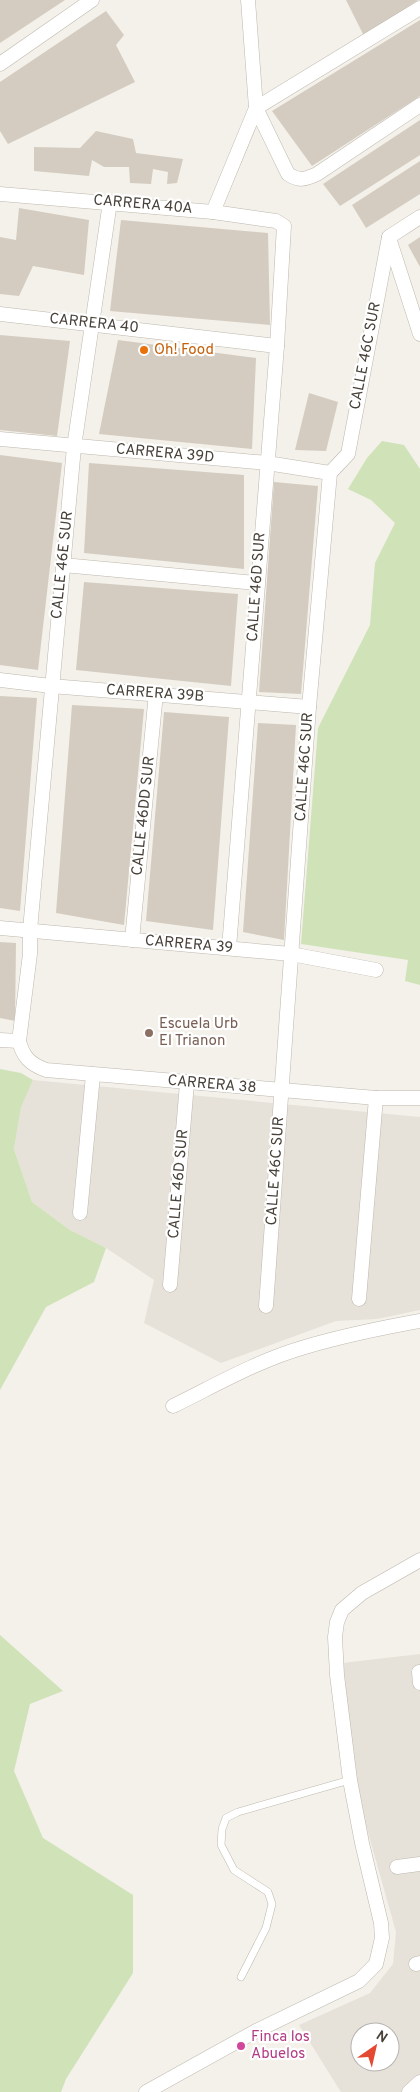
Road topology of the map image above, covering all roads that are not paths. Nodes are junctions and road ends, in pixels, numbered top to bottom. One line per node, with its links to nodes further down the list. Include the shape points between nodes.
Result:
1 (92, 0): 4 (street)
2 (248, 0): 6 (street)
3 (420, 8): 6 (street)
4 (0, 64)
5 (420, 105): 6 (street, via 316,174 298,180 288,174)
6 (256, 108): 9 (street)
7 (0, 194): 8 (street, CARRERA 40A)
8 (110, 202): 9 (street, CARRERA 40A); 14 (street, CALLE 46E SUR)
9 (213, 212): 11 (street, CARRERA 40A, via 276,221)
10 (420, 217): 12 (street)
11 (284, 226): 16 (street, CALLE 46D SUR)
12 (389, 238): 15 (street); 20 (street, CALLE 46C SUR, via 348,454)
13 (0, 314): 14 (street, CARRERA 40)
14 (92, 324): 16 (street, CARRERA 40); 18 (street, CALLE 46E SUR)
15 (420, 334)
16 (277, 346): 19 (street, CALLE 46D SUR)
17 (0, 439): 18 (street, CARRERA 39D)
18 (74, 446): 19 (street, CARRERA 39D); 21 (street, CALLE 46E SUR)
19 (267, 463): 20 (street, CARRERA 39D); 22 (street, CALLE 46D SUR)
20 (330, 473): 27 (street, CALLE 46C SUR)
21 (63, 565): 22 (street); 24 (street, CALLE 46E SUR)
22 (257, 583): 26 (street, CALLE 46D SUR)
23 (0, 680): 24 (street, CARRERA 39B)
24 (51, 686): 25 (street, CARRERA 39B); 29 (street, CALLE 46E SUR)
25 (156, 693): 26 (street, CARRERA 39B); 30 (street, CALLE 46DD SUR)
26 (249, 702): 27 (street, CARRERA 39B); 31 (street, CALLE 46D SUR)
27 (310, 707): 32 (street, CALLE 46C SUR)
28 (0, 928): 29 (street, CARRERA 39)
29 (30, 930): 30 (street, CARRERA 39); 35 (street)
30 (132, 940): 31 (street, CARRERA 39)
31 (229, 948): 32 (street, CARRERA 39)
32 (291, 954): 33 (street, CARRERA 39); 38 (street, CALLE 46C SUR)
33 (376, 970)
34 (0, 1040): 35 (street)
35 (19, 1041): 36 (street, CARRERA 38, via 28,1062 37,1067)
36 (93, 1075): 37 (street, CARRERA 38); 41 (street)
37 (187, 1083): 38 (street, CARRERA 38); 42 (street, CALLE 46D SUR)
38 (281, 1090): 39 (street, CARRERA 38); 44 (street, CALLE 46C SUR)
39 (376, 1098): 40 (street, CARRERA 38); 43 (street)
40 (420, 1098)
41 (80, 1213)
42 (170, 1285)
43 (359, 1299)
44 (266, 1306)
45 (420, 1321): 46 (street, via 304,1347 265,1361)
46 (173, 1406)
47 (420, 1560): 48 (street, via 352,1601 342,1610 337,1622 337,1675)
48 (350, 1780): 51 (lane, via 226,1818 221,1845 234,1870 268,1892 272,1904 266,1928); 53 (street, via 381,1923 382,1938 376,1964 359,1981 256,2031)
49 (420, 1864): 50 (street)
50 (397, 1867)
51 (241, 1976)
52 (420, 2082): 54 (street)
53 (146, 2092)
54 (409, 2092)

